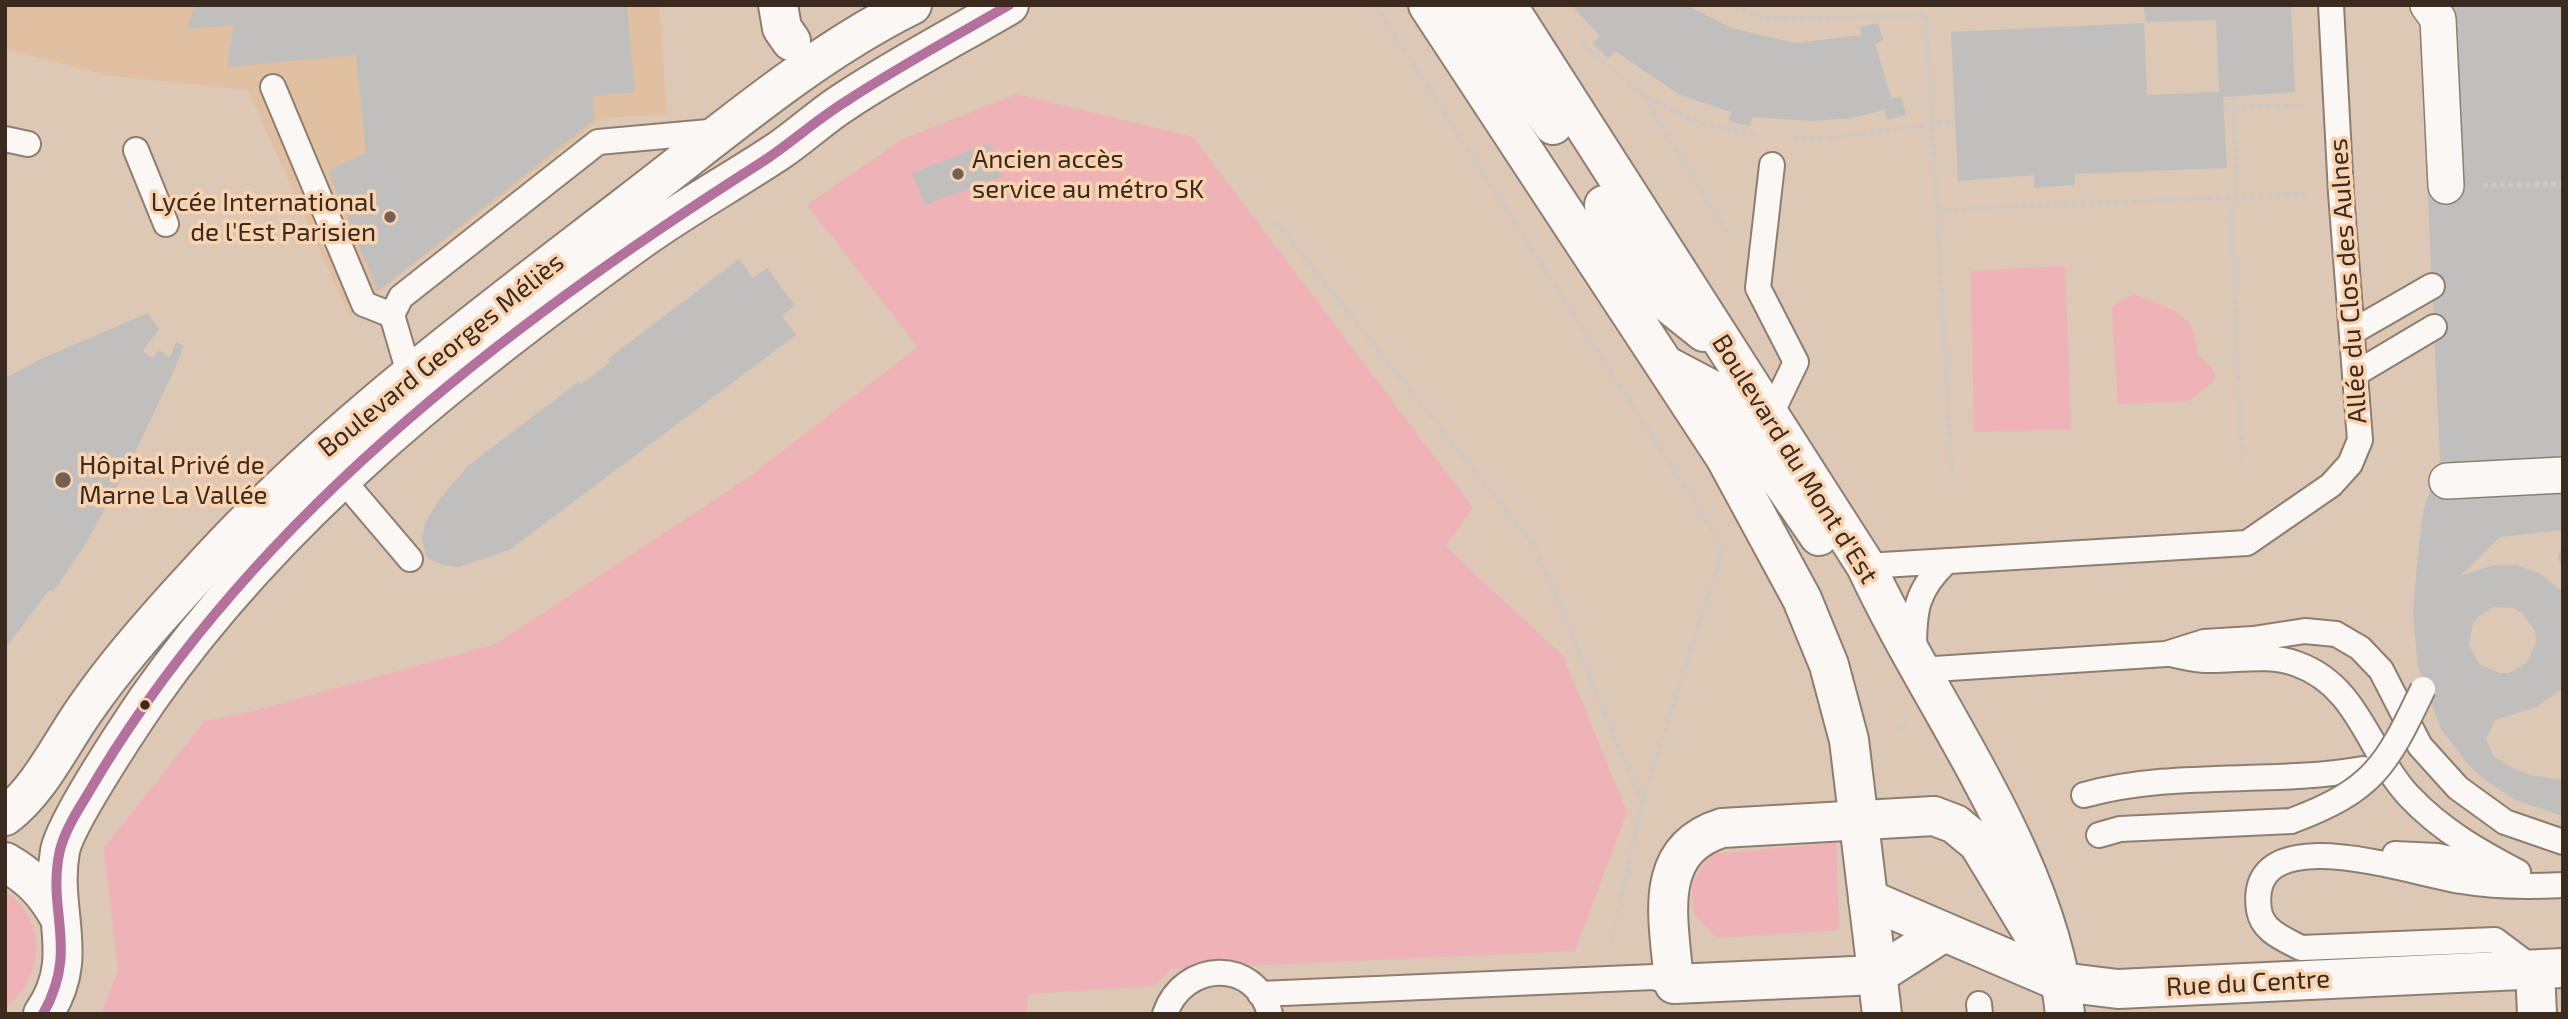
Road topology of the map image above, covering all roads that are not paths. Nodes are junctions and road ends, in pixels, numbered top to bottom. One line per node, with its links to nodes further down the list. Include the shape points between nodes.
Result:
1 (778, 5): 9 (main road, via 782,28)
2 (912, 5): 9 (main road, Boulevard Georges Méliès)
3 (1009, 5): 12 (main road, Boulevard Georges Méliès, via 843,102)
4 (1428, 5): 22 (main road)
5 (1469, 5): 21 (main road, via 1534,94 1664,300)
6 (1507, 5): 21 (main road, Boulevard du Mont d'Est)
7 (2331, 5): 20 (lane, Allée du Clos des Aulnes)
8 (2428, 5): 15 (street, via 2438,19)
9 (800, 54): 11 (main road, Boulevard Georges Méliès); 12 (main road, via 820,85)
10 (273, 87): 18 (lane, via 364,304)
11 (714, 140): 18 (lane, via 598,142 401,297); 23 (main road, Boulevard Georges Méliès)
12 (781, 149): 27 (main road, Boulevard Georges Méliès, via 646,236 424,403)
13 (136, 150): 16 (lane)
14 (1772, 165): 25 (lane, via 1758,288 1796,362)
15 (2446, 186)
16 (166, 224)
17 (2432, 286): 20 (lane)
18 (392, 315): 23 (lane)
19 (2434, 327): 24 (lane)
20 (2352, 332): 24 (lane, Allée du Clos des Aulnes)
21 (1730, 354): 25 (main road, Boulevard du Mont d'Est)
22 (1664, 364): 31 (main road, via 1722,395 1817,534 1840,555); 38 (main road, via 1725,457 1802,599 1829,665 1849,740)
23 (409, 373): 37 (main road, Boulevard Georges Méliès, via 280,487 192,580 87,706 32,788)
24 (2355, 374): 30 (lane, Allée du Clos des Aulnes, via 2360,440 2350,464 2301,508 2247,543)
25 (1771, 414): 31 (main road, Boulevard du Mont d'Est)
26 (2563, 475): 28 (street)
27 (342, 479): 29 (lane); 46 (main road, Boulevard Georges Méliès, via 246,574 148,700 60,846)
28 (2447, 481)
29 (410, 559)
30 (1947, 561): 31 (lane, Allée du Clos des Aulnes); 33 (lane, via 1920,594 1914,615)
31 (1866, 566): 33 (main road, Boulevard du Mont d'Est)
32 (2165, 653): 33 (lane); 40 (lane, via 2204,642 2305,631 2336,634 2360,648 2381,670 2420,746 2458,788 2505,821); 43 (lane, via 2204,660 2256,657 2296,663 2330,681 2354,709 2407,794 2468,846)
33 (1917, 666): 51 (main road, Boulevard du Mont d'Est, via 2015,849 2042,916)
34 (2424, 689): 39 (lane, bridge, via 2395,747 2374,775 2336,804 2291,821 2120,829)
35 (2363, 769): 36 (lane, via 2318,777 2141,784)
36 (2084, 795)
37 (5, 816)
38 (1858, 820): 45 (main road); 51 (main road, via 1934,816 1978,843); 52 (main road, via 1722,828 1700,835 1686,847 1668,888)
39 (2099, 835)
40 (2563, 842)
41 (2337, 856): 43 (lane, via 2437,856); 44 (lane, via 2459,881 2516,888); 48 (lane, via 2289,859 2267,871 2257,891 2260,916 2273,934 2301,948 2495,940)
42 (5, 862): 46 (main road, via 28,875)
43 (2518, 872): 44 (lane)
44 (2563, 884)
45 (1868, 899): 47 (main road, Rue du Centre); 49 (main road)
46 (58, 915): 54 (main road, via 65,945 60,984)
47 (1944, 932): 49 (main road); 51 (main road, Rue du Centre)
48 (2549, 969): 50 (main road, Rue du Centre); 58 (main road)
49 (1877, 975): 52 (main road); 56 (main road)
50 (2235, 984): 51 (main road, Rue du Centre, via 2118,989); 57 (main road)
51 (2063, 998)
52 (1673, 999): 53 (lane, via 1654,977)
53 (1265, 1004): 55 (lane, via 1241,977 1223,972 1203,974 1173,995)
54 (43, 1014)
55 (1165, 1014)
56 (1882, 1014)
57 (2197, 1014)
58 (2537, 1014)

